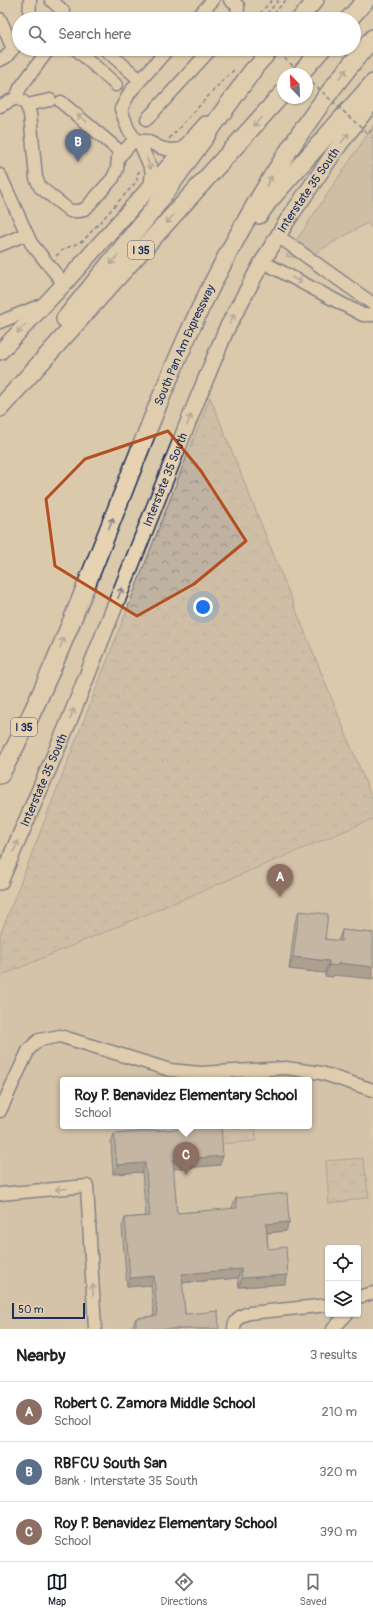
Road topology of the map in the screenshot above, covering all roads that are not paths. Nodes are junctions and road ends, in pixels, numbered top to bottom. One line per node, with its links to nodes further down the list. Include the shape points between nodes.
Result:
1 (30, 0): 7 (street)
2 (51, 0): 8 (street)
3 (213, 0): 9 (street)
4 (230, 0): 10 (street, via 238,6)
5 (316, 0): 11 (main road)
6 (366, 0): 12 (highway)
7 (29, 12)
8 (62, 12)
9 (202, 12)
10 (238, 12)
11 (305, 12)
12 (355, 12)
13 (0, 19): 14 (street)
14 (12, 38)
15 (373, 38): 17 (highway, South Pan Am Expressway / I 35, one-way to 15)
16 (12, 50): 26 (street)
17 (361, 53)
18 (44, 56): 32 (street, via 20,88)
19 (84, 56): 31 (street)
20 (113, 56): 29 (street)
21 (162, 56): 29 (street)
22 (205, 56): 37 (street)
23 (266, 56): 28 (main road)
24 (316, 56): 27 (highway)
25 (358, 56): 48 (highway, South Pan Am Expressway / I 35, one-way to 25, via 239,231 279,164 319,105)
26 (0, 60)
27 (306, 68)
28 (253, 70): 39 (main road); 54 (highway, one-way to 54, via 152,211 52,335)
29 (140, 80): 38 (street, via 121,109 128,129)
30 (373, 83): 48 (highway, via 268,202)
31 (116, 85)
32 (16, 98): 35 (street, via 23,100); 36 (street)
33 (277, 100): 54 (highway, I 35, one-way to 54)
34 (373, 101): 44 (main road, Interstate 35 South, one-way to 34, via 315,179)
35 (27, 105): 40 (street, one-way to 35, via 55,101); 40 (street, via 36,178 40,187 70,211 86,208 113,178 118,158)
36 (0, 106)
37 (147, 119)
38 (137, 140): 39 (street, via 170,150); 40 (street); 42 (street, one-way to 42, via 152,171)
39 (185, 149): 42 (main road)
40 (122, 153)
41 (0, 175): 43 (street)
42 (150, 188): 47 (main road)
43 (26, 234): 45 (street); 47 (street)
44 (278, 236): 46 (main road, Interstate 35 South); 50 (street)
45 (0, 246)
46 (262, 262): 51 (street, one-way to 51, via 363,314); 57 (main road, Interstate 35 South, one-way to 46, via 67,726 226,330)
47 (64, 284): 49 (main road)
48 (210, 288): 56 (highway, South Pan Am Expressway / I 35, one-way to 48, via 48,680 179,356)
49 (45, 303): 52 (street); 53 (main road, one-way to 53)
50 (373, 304)
51 (373, 315)
52 (0, 322)
53 (0, 352)
54 (14, 393): 55 (highway, I 35)
55 (0, 408)
56 (0, 775)
57 (0, 882)
58 (373, 1090): 59 (street, via 321,1073 286,1068 200,1073 170,1070 60,1036 39,1040 29,1049)
59 (0, 1111)
60 (0, 1194): 63 (street, one-way to 60, via 87,1186)
61 (325, 1305): 64 (street, via 249,1313 237,1320)
62 (344, 1317): 65 (street)
63 (95, 1329)
64 (234, 1329)
65 (333, 1329)

